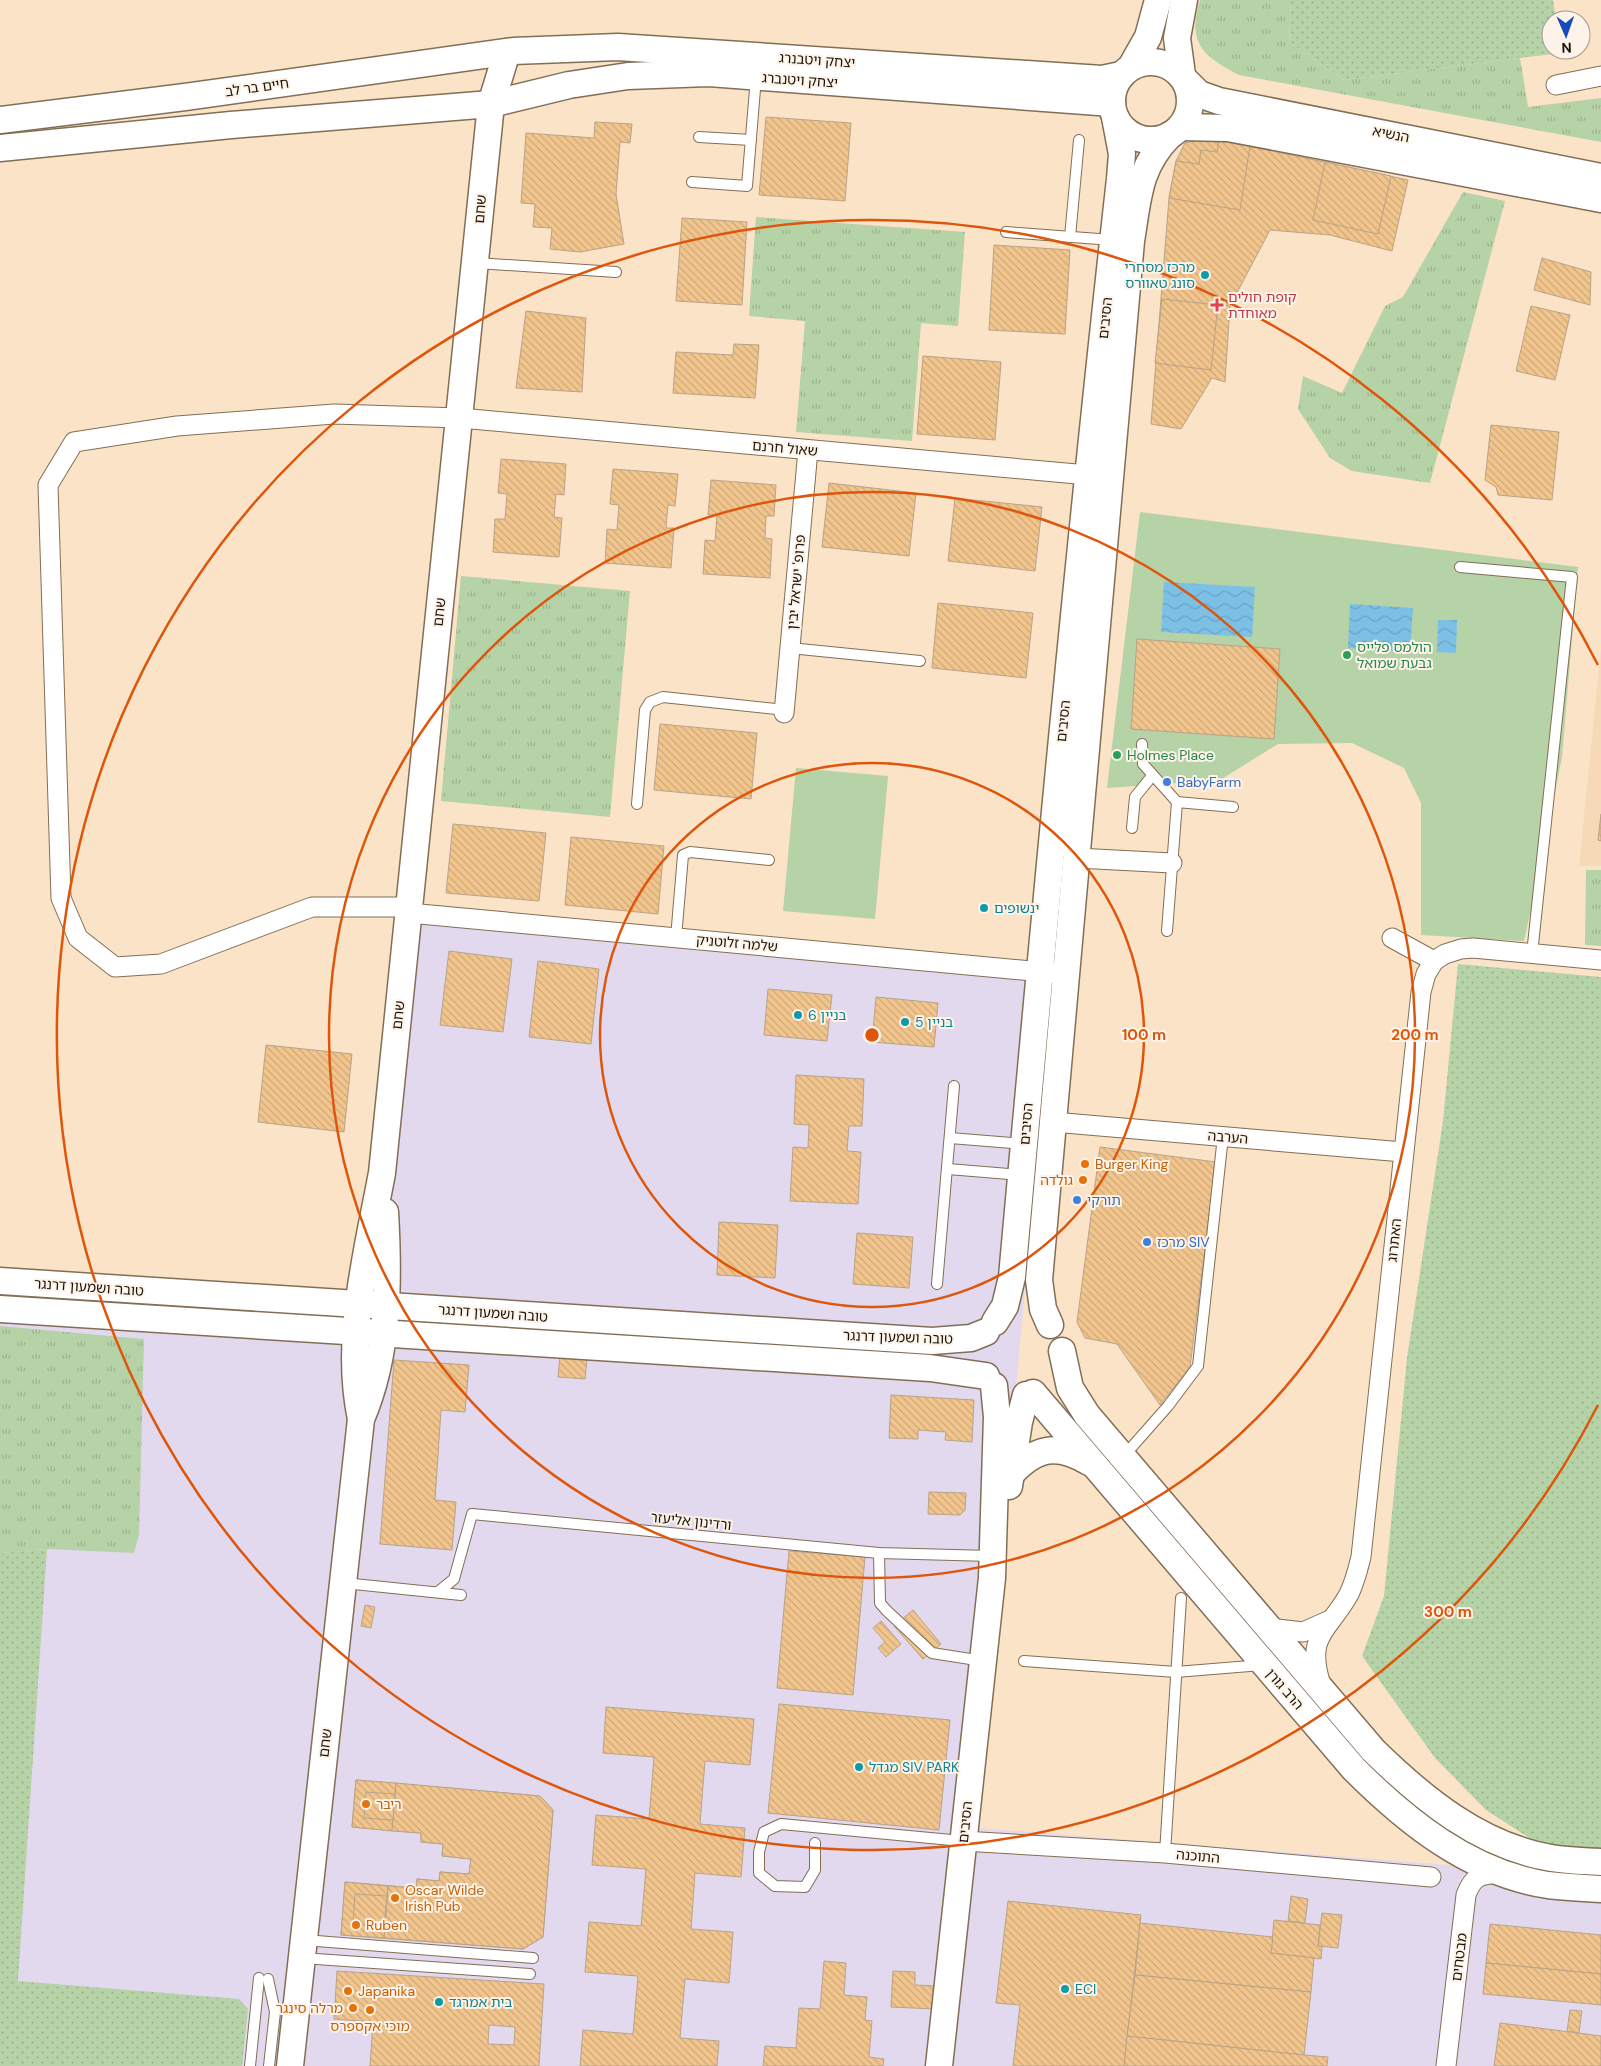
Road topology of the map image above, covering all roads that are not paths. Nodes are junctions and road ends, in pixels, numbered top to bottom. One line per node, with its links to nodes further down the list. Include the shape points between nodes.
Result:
1 (1158, 0): 4 (street, via 1148,37)
2 (1184, 0): 7 (street, via 1177,38)
3 (510, 52): 4 (street, יצחק ויטבנרג, via 618,47 1102,79); 9 (street, שחם); 11 (street, חיים בר לב)
4 (1126, 71): 7 (street, via 1153,61 1164,63); 10 (street, via 1112,94)
5 (1601, 76): 8 (street)
6 (756, 77): 9 (street, יצחק ויטנברג, via 709,73 628,76 569,85); 10 (street, יצחק ויטנברג); 14 (lane)
7 (1184, 78): 12 (street, via 1191,105 1188,116); 17 (street, הנשיא, via 1199,94 1219,101)
8 (1556, 85)
9 (490, 104): 16 (street); 23 (street, שחם)
10 (1113, 110): 12 (street, via 1122,128 1132,136 1158,140); 22 (street, הסיבים, via 1122,154)
11 (0, 120)
12 (1176, 131): 19 (street, הנשיא, via 1228,128); 27 (street, הסיבים, via 1156,150 1140,184)
13 (699, 137): 14 (lane)
14 (751, 140): 18 (lane, via 747,186)
15 (1080, 140): 21 (lane)
16 (0, 148)
17 (1601, 177)
18 (692, 182)
19 (1601, 199)
20 (1006, 232): 21 (lane)
21 (1070, 237): 22 (lane)
22 (1113, 240): 27 (street, הסיבים)
23 (475, 263): 24 (lane); 25 (street, שחם)
24 (616, 272)
25 (460, 418): 26 (street, שאול חרנם); 41 (street, שחם); 41 (street, שאול חרנם, via 334,414 177,426 74,442 48,485 61,898 78,938 115,967 161,964 312,907)
26 (808, 450): 27 (street, שאול חרנם); 29 (street, פרופ' ישראל יבין)
27 (1098, 476): 38 (street, הסיבים); 48 (street, הסיבים)
28 (1460, 567): 45 (lane, via 1572,577)
29 (790, 648): 30 (lane); 31 (street, פרופ' ישראל יבין)
30 (920, 661)
31 (785, 711): 35 (lane, via 663,697 650,702 645,710)
32 (1142, 744): 33 (lane, via 1143,764)
33 (1152, 776): 34 (lane); 37 (lane, via 1136,797)
34 (1177, 802): 36 (lane); 40 (lane)
35 (637, 804)
36 (1232, 807)
37 (1132, 828)
38 (1077, 858): 40 (street); 49 (street, הסיבים)
39 (769, 860): 43 (lane, via 690,852 683,855)
40 (1172, 863): 42 (lane)
41 (408, 910): 43 (street, שלמה זלוטניק); 57 (street, שחם)
42 (1167, 931)
43 (676, 938): 48 (street, שלמה זלוטניק)
44 (1392, 938): 47 (street)
45 (1532, 954): 46 (street); 47 (street, via 1473,948 1445,954)
46 (1601, 960)
47 (1434, 961): 55 (street, האתרוג, via 1421,992)
48 (1039, 971): 49 (street, שלמה זלוטניק); 54 (street, הסיבים)
49 (1066, 974): 51 (street, הסיבים)
50 (954, 1086): 53 (lane)
51 (1053, 1122): 52 (street, הערבה); 64 (street, הסיבים, via 1039,1280 1043,1309)
52 (1223, 1136): 55 (street, הערבה); 74 (lane, via 1198,1366)
53 (950, 1138): 54 (lane); 56 (lane)
54 (1024, 1144): 58 (street, הסיבים)
55 (1403, 1152): 83 (street, האתרוג, via 1361,1557 1349,1594)
56 (948, 1169): 58 (lane); 60 (lane)
57 (382, 1174): 61 (street, שחם); 62 (street, שחם, via 388,1258)
58 (1022, 1175): 65 (street, הסיבים, via 1010,1294)
59 (0, 1282): 61 (street, טובה ושמעון דרנגר)
60 (937, 1284)
61 (360, 1305): 62 (street, טובה ושמעון דרנגר); 67 (street, שחם)
62 (386, 1306): 65 (street, טובה ושמעון דרנגר, via 932,1341 971,1338); 68 (street, שחם)
63 (0, 1308): 66 (street, טובה ושמעון דרנגר)
64 (1050, 1325): 65 (street, via 1035,1316 1017,1313); 69 (street)
65 (990, 1327): 70 (street, via 979,1354 981,1366)
66 (301, 1328): 67 (street, טובה ושמעון דרנגר); 71 (street, via 336,1352)
67 (357, 1332): 68 (street, טובה ושמעון דרנגר); 71 (street, שחם)
68 (383, 1334): 70 (street, טובה ושמעון דרנגר, via 930,1368); 73 (street, שחם, via 375,1381)
69 (1062, 1351): 72 (street, via 1055,1377 1045,1387); 74 (street, הרב גורן, via 1066,1377 1075,1398)
70 (990, 1381): 72 (street, via 1004,1392); 78 (street, הסיבים, via 997,1417)
71 (356, 1388): 73 (street, שחם)
72 (1029, 1394): 75 (street, הרב גורן); 76 (street, הסיבים)
73 (361, 1419): 79 (street, שחם)
74 (1123, 1457): 84 (street, הרב גורן)
75 (1094, 1464): 76 (street, via 1077,1454 1056,1450 1032,1455); 87 (street, הרב גורן)
76 (1011, 1474): 78 (street, הסיבים)
77 (880, 1553): 78 (lane, ורדינון אליעזר); 80 (lane, ורדינון אליעזר, via 472,1514 454,1579); 85 (lane, via 880,1603 886,1610 932,1653)
78 (994, 1564): 85 (street, הסיבים)
79 (343, 1583): 80 (lane); 97 (street, שחם)
80 (438, 1592): 81 (lane)
81 (461, 1595)
82 (1181, 1598): 88 (lane)
83 (1330, 1620): 84 (street, האתרוג, via 1303,1632); 89 (street, via 1322,1630 1315,1666)
84 (1269, 1628): 89 (street, הרב גורן)
85 (983, 1661): 90 (street, הסיבים)
86 (1024, 1661): 88 (lane)
87 (1265, 1665): 88 (lane); 94 (street, הרב גורן, via 1354,1769 1402,1814 1454,1851)
88 (1176, 1672): 92 (lane)
89 (1323, 1691): 93 (street, הרב גורן, via 1393,1769 1419,1793 1468,1828 1531,1853)
90 (963, 1841): 91 (lane, via 781,1824 764,1832 759,1852 759,1873 775,1886 805,1887 815,1870); 92 (street, התוכנה); 103 (street, הסיבים)
91 (815, 1843)
92 (1165, 1853): 95 (street, התוכנה)
93 (1601, 1862)
94 (1502, 1873): 96 (street, הרב גורן, via 1546,1884); 104 (street, מבטחים, via 1477,1877 1466,1894)
95 (1431, 1877)
96 (1601, 1889)
97 (302, 1949): 98 (lane); 99 (lane); 102 (street, שחם)
98 (533, 1958)
99 (530, 1974)
100 (250, 2066): 101 (lane, via 263,1978 275,2012)
101 (270, 2066)
102 (290, 2066)
103 (939, 2066)
104 (1446, 2066)

